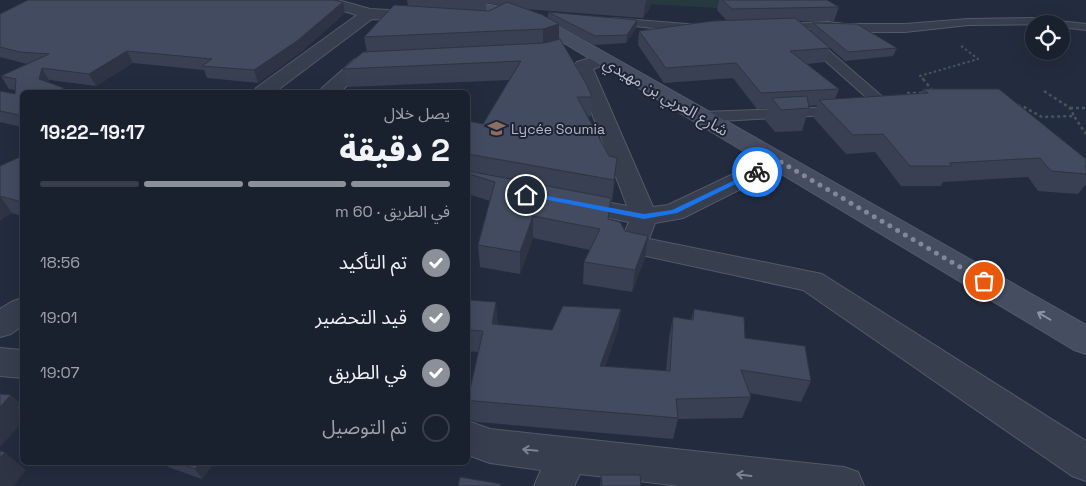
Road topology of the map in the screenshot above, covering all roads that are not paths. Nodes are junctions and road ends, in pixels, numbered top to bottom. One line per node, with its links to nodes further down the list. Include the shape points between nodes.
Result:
1 (322, 0): 4 (street)
2 (439, 9): 3 (street, شارع العربي بن مهيدي); 4 (street)
3 (506, 12): 5 (lane); 6 (street, via 490,22); 14 (street, شارع العربي بن مهيدي, via 550,28)
4 (369, 14): 19 (street)
5 (553, 16)
6 (476, 21)
7 (601, 21): 13 (lane)
8 (1025, 21): 10 (lane, via 845,28)
9 (1070, 25): 11 (lane)
10 (794, 26): 12 (lane); 22 (lane, via 867,106)
11 (1086, 27)
12 (766, 28)
13 (709, 30)
14 (576, 44): 15 (street); 16 (street, شارع العربي بن مهيدي)
15 (553, 52)
16 (603, 59): 22 (street, شارع العربي بن مهيدي); 25 (street, via 583,66)
17 (390, 62): 18 (street)
18 (361, 63): 19 (street); 21 (street)
19 (298, 66): 20 (street)
20 (266, 90)
21 (331, 90)
22 (703, 117): 23 (street, شارع العربي بن مهيدي)
23 (779, 161): 25 (street, via 674,212); 28 (street, شارع العربي بن مهيدي, one-way to 23)
24 (556, 200): 25 (street)
25 (644, 217): 32 (street, via 633,244 812,281)
26 (20, 311): 27 (street)
27 (0, 325)
28 (1086, 341)
29 (0, 362): 30 (street)
30 (20, 364)
31 (470, 439): 33 (street, one-way to 31)
32 (1086, 463)
33 (562, 470): 34 (street, one-way to 33)
34 (780, 482): 35 (street)
35 (844, 486)

